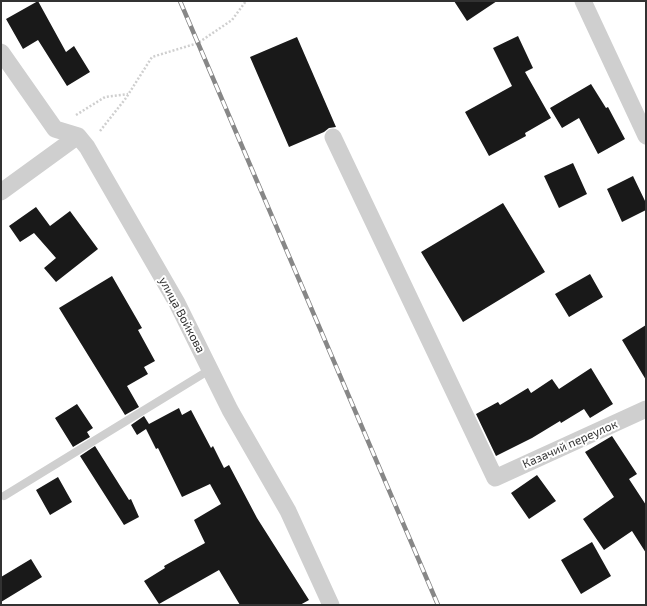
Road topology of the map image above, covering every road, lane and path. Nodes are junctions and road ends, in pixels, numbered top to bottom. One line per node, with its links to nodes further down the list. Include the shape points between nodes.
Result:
1 (246, 1): 4 (path, via 232,20 198,43 152,57)
2 (583, 1): 6 (street)
3 (1, 52): 5 (street)
4 (128, 94): 5 (path, via 105,97); 8 (path)
5 (55, 129): 8 (street)
6 (646, 136)
7 (333, 137): 11 (street, Казачий переулок, via 495,478)
8 (82, 142): 9 (street); 10 (street, улица Войкова, via 177,303)
9 (1, 192)
10 (211, 369): 12 (lane); 13 (street, улица Войкова, via 230,410 288,511)
11 (646, 409)
12 (4, 496)
13 (331, 605)

